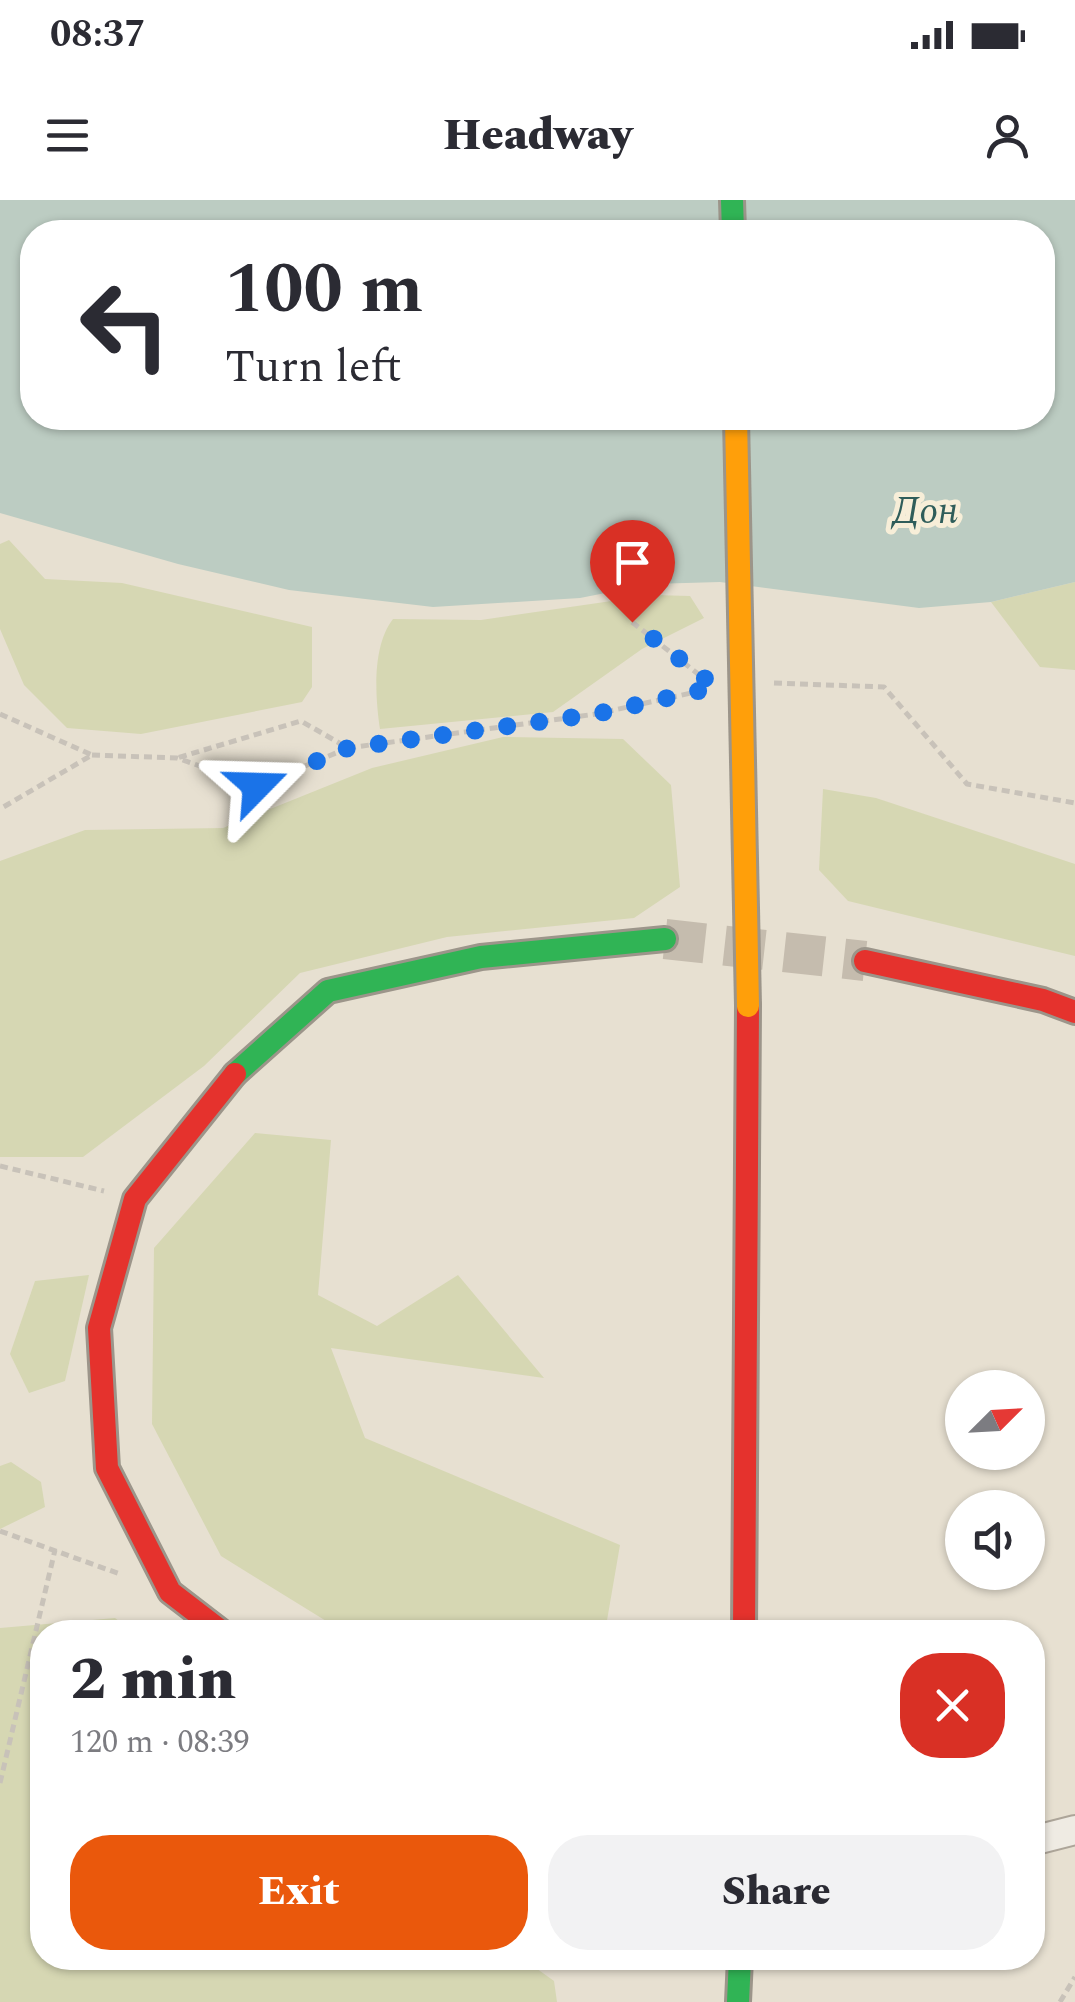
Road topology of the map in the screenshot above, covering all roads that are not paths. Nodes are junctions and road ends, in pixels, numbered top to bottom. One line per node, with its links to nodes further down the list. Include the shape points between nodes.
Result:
1 (736, 430): 6 (street, bridge, via 748,1006)
2 (665, 939): 5 (street, via 481,957 328,991 221,1087 135,1199 99,1328 106,1468 170,1592)
3 (865, 960): 4 (street)
4 (1075, 1012)
5 (206, 1620)
6 (744, 1620)
7 (1075, 1830): 8 (street)
8 (1045, 1838)
9 (739, 1970): 10 (street)
10 (738, 2002)

